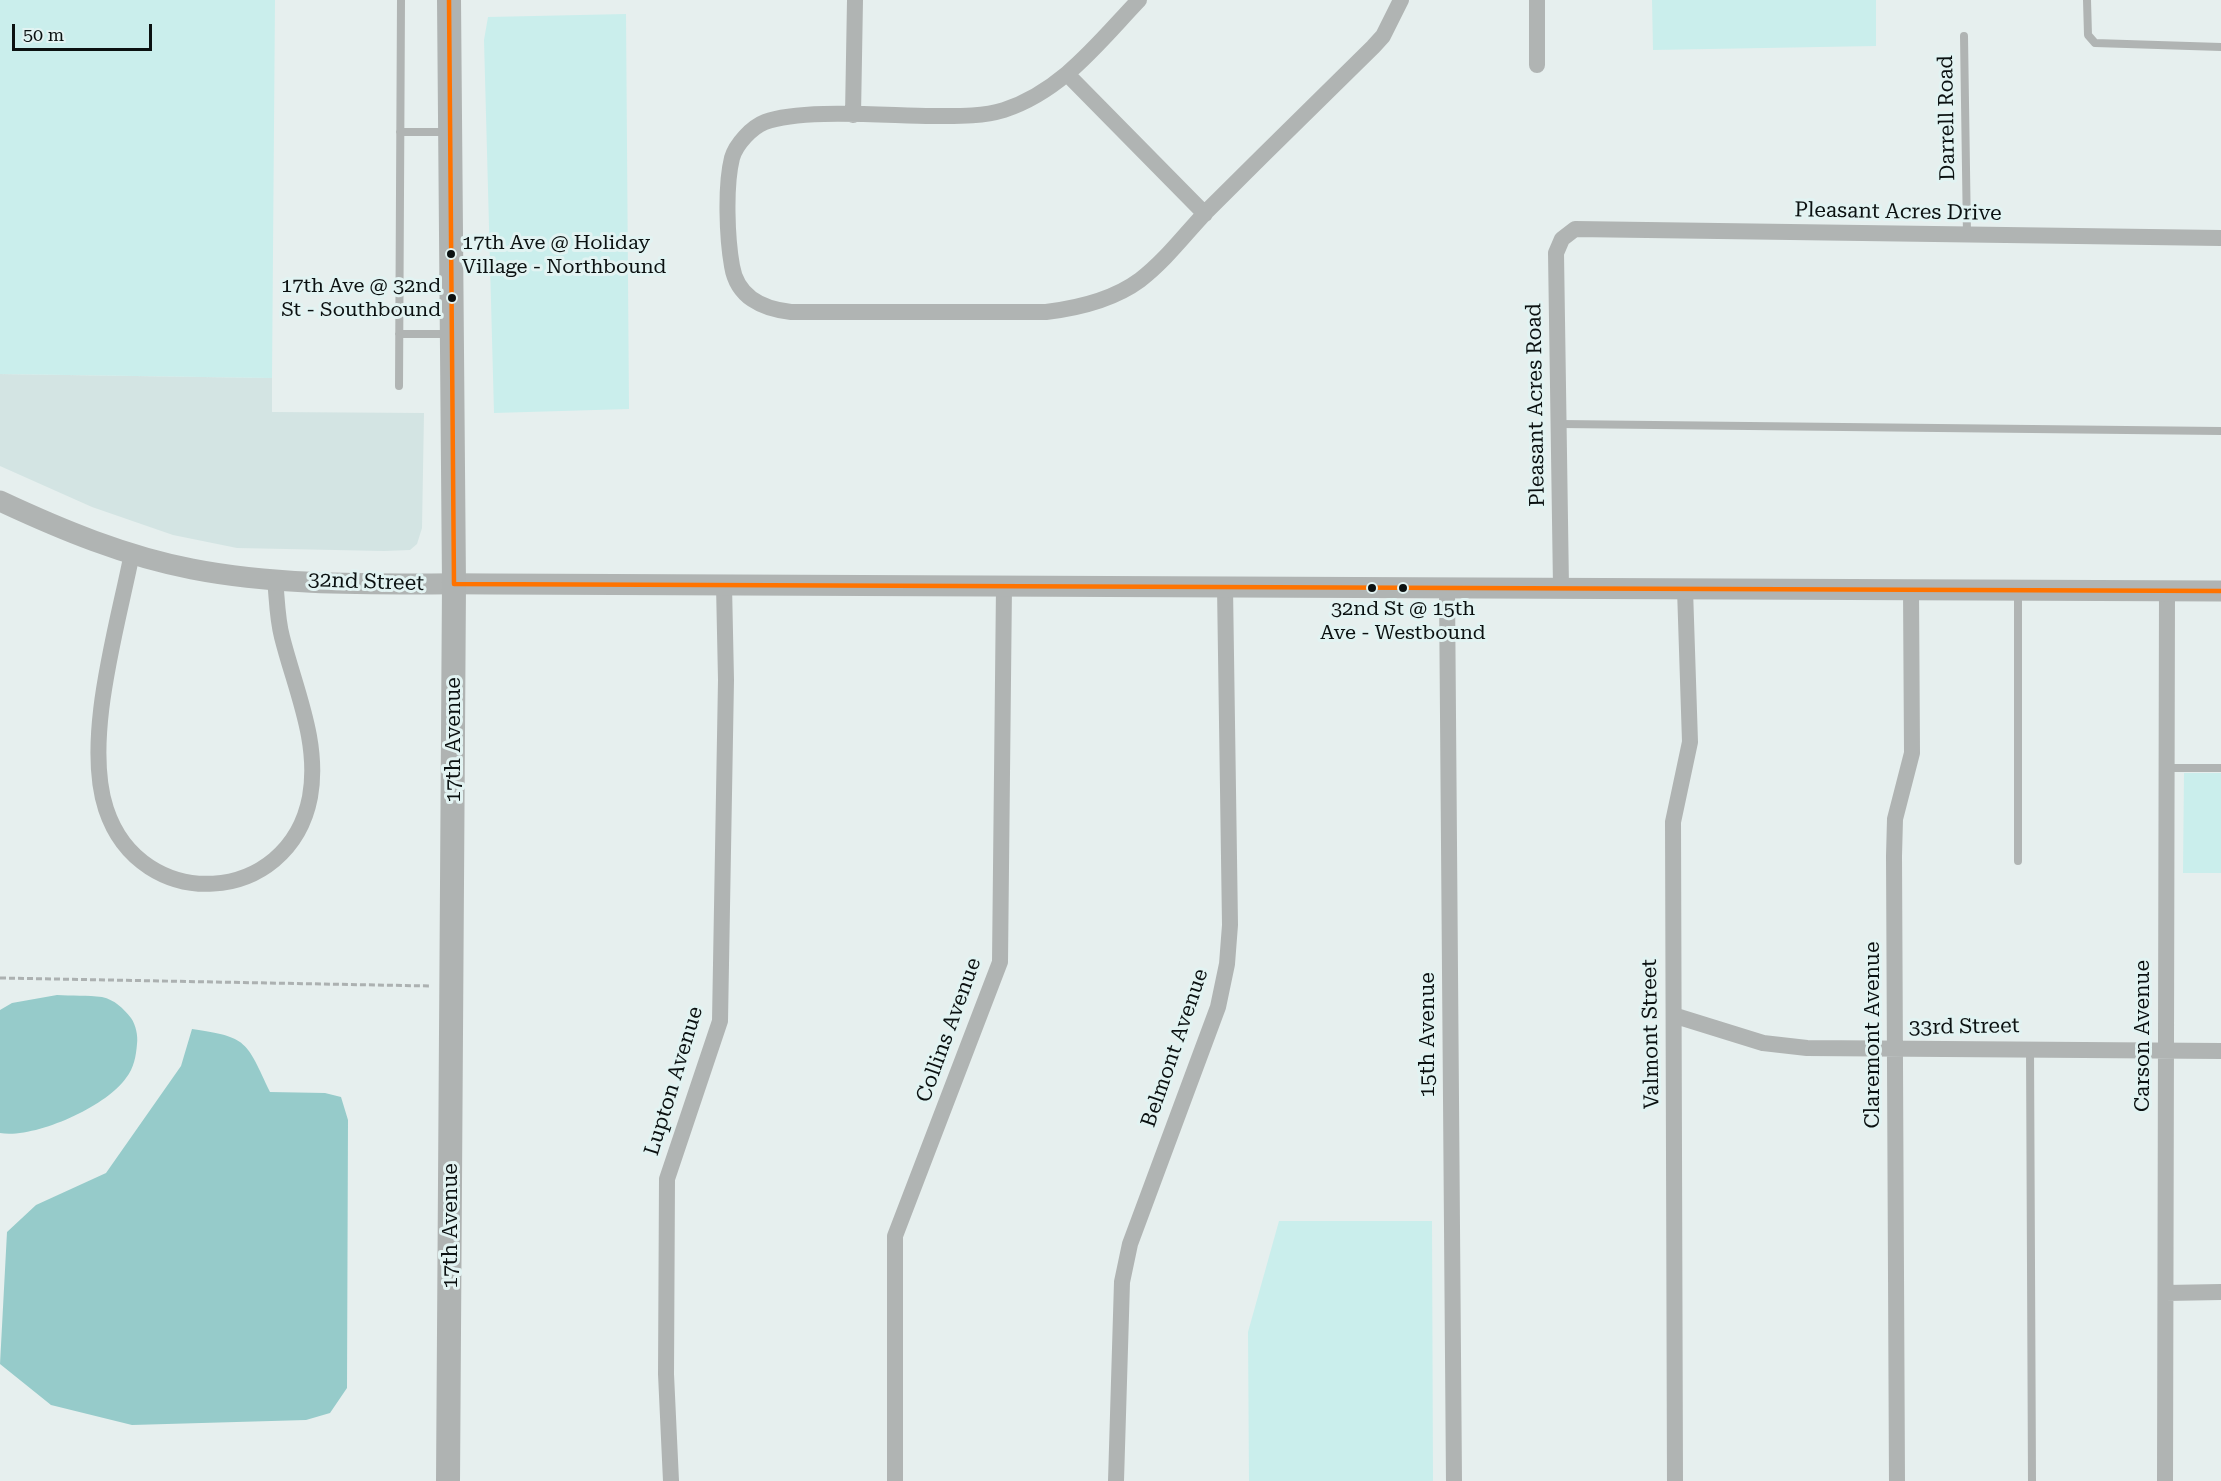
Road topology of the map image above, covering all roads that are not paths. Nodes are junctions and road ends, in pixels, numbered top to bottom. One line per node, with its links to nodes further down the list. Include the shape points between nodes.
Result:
1 (400, 0): 13 (lane)
2 (450, 0): 14 (main road, 17th Avenue)
3 (855, 0): 12 (street)
4 (1139, 0): 11 (street)
5 (1401, 0): 15 (street, via 1373,47)
6 (1538, 0): 10 (street)
7 (2087, 0): 9 (lane, via 2088,35 2095,43)
8 (1964, 36): 17 (lane, Darrell Road)
9 (2221, 47)
10 (1537, 65)
11 (1068, 75): 12 (street, via 1033,98 984,115); 15 (street)
12 (853, 116): 15 (street, via 810,115 764,122 744,137 732,157 728,244 734,276 746,295 764,307 790,312 1068,309 1110,297 1139,281)
13 (400, 132): 14 (lane); 19 (lane)
14 (449, 132): 20 (main road, 17th Avenue)
15 (1205, 214)
16 (1575, 229): 17 (street, Pleasant Acres Drive); 22 (street, Pleasant Acres Road, via 1562,239 1556,253)
17 (1967, 235): 18 (street, Pleasant Acres Drive)
18 (2221, 238)
19 (399, 334): 20 (lane); 21 (lane)
20 (451, 334): 27 (main road, 17th Avenue)
21 (399, 386)
22 (1560, 424): 23 (lane); 31 (street, Pleasant Acres Road)
23 (2221, 431)
24 (0, 501): 25 (street, 32nd Street, via 76,536)
25 (132, 554): 26 (street, 32nd Street, via 190,569); 26 (street, via 100,722 102,790 111,823 130,852 156,871 188,883 221,884 250,875 278,857 306,815 312,779 309,731 281,636)
26 (275, 579): 27 (street, 32nd Street)
27 (454, 584): 28 (street, 32nd Street); 48 (main road, 17th Avenue)
28 (724, 585): 29 (street, 32nd Street); 49 (street, Lupton Avenue, via 720,1021 667,1179 666,1374)
29 (1004, 586): 30 (street, 32nd Street); 50 (street, Collins Avenue, via 1000,962 895,1236)
30 (1225, 587): 32 (street, 32nd Street); 51 (street, Belmont Avenue, via 1230,925 1227,964 1218,1007 1130,1244 1122,1282)
31 (1561, 587): 32 (street, 32nd Street); 33 (street, 32nd Street)
32 (1447, 588): 52 (street, 15th Avenue)
33 (1685, 589): 34 (street, 32nd Street); 41 (street, Valmont Street, via 1690,742 1673,822)
34 (1911, 590): 35 (street, 32nd Street); 43 (street, Claremont Avenue, via 1912,753 1895,819 1894,847)
35 (2018, 590): 36 (street, 32nd Street); 40 (lane)
36 (2167, 591): 37 (street, 32nd Street); 38 (street, Carson Avenue)
37 (2221, 591)
38 (2164, 768): 39 (lane); 44 (street, Carson Avenue)
39 (2221, 768)
40 (2018, 861)
41 (1676, 1016): 43 (street, 33rd Street, via 1763,1043); 53 (street, Valmont Street)
42 (2030, 1049): 43 (street, 33rd Street); 44 (street, 33rd Street); 55 (lane)
43 (1895, 1050): 54 (street, Claremont Avenue)
44 (2166, 1051): 45 (street, 33rd Street); 47 (street, Carson Avenue)
45 (2221, 1051)
46 (2221, 1292): 47 (street)
47 (2166, 1293): 56 (street, Carson Avenue)
48 (448, 1481)
49 (671, 1481)
50 (895, 1481)
51 (1116, 1481)
52 (1454, 1481)
53 (1675, 1481)
54 (1897, 1481)
55 (2032, 1481)
56 (2164, 1481)

